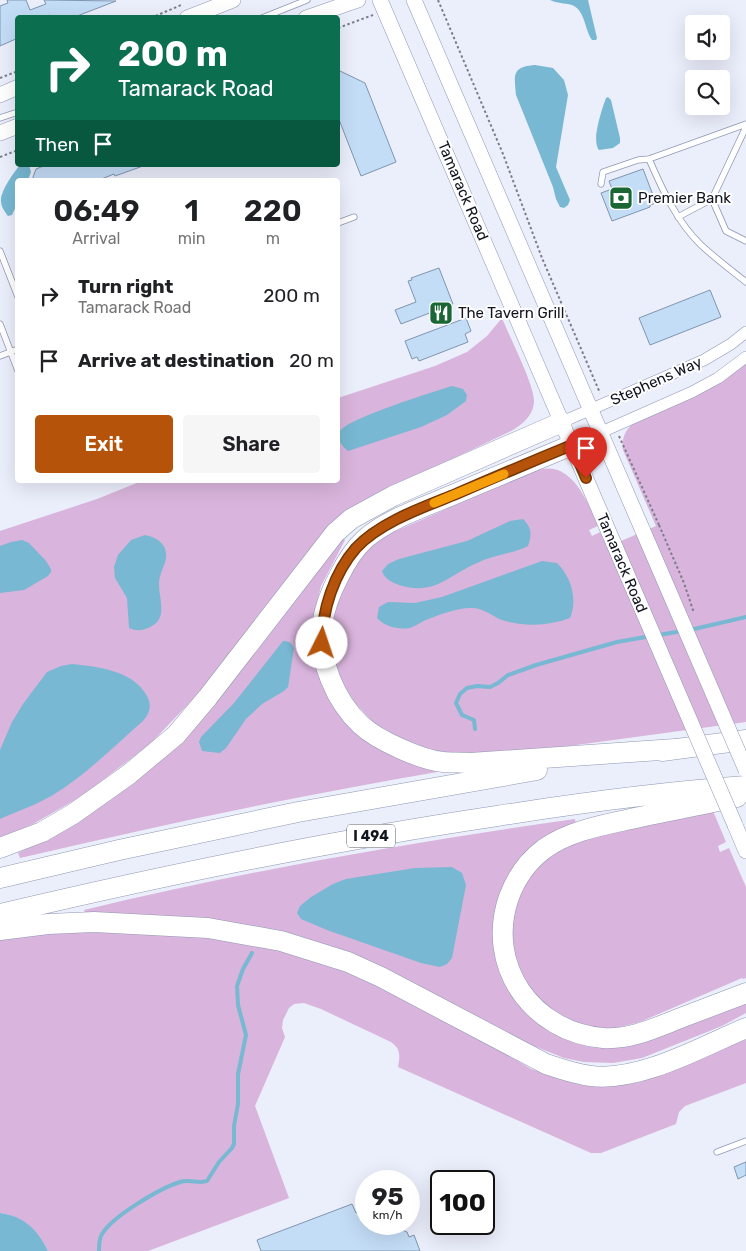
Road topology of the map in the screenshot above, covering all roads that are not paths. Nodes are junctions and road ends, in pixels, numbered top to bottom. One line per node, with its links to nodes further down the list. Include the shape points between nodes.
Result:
1 (233, 0): 6 (street)
2 (307, 0): 7 (lane)
3 (358, 0): 8 (street)
4 (380, 0): 34 (street, Tamarack Road)
5 (414, 0): 33 (street, Tamarack Road)
6 (186, 10)
7 (270, 15)
8 (315, 15)
9 (15, 89): 10 (street)
10 (0, 95)
11 (15, 113): 12 (lane)
12 (0, 118)
13 (746, 125): 16 (lane); 18 (lane)
14 (15, 127): 15 (street)
15 (0, 133)
16 (649, 159): 17 (lane, via 603,172); 20 (lane)
17 (601, 184)
18 (712, 200): 20 (lane); 22 (lane, via 726,231)
19 (354, 217): 21 (lane)
20 (678, 217): 24 (lane, via 700,244)
21 (340, 222)
22 (746, 240)
23 (0, 251): 25 (lane)
24 (746, 282)
25 (15, 289)
26 (0, 324): 29 (lane)
27 (746, 332): 33 (street, Stephens Way, via 704,360)
28 (15, 350): 29 (lane)
29 (10, 352): 30 (lane); 32 (lane)
30 (0, 356)
31 (746, 357): 35 (street, Stephens Way, via 692,392)
32 (15, 364)
33 (598, 407): 34 (street, Stephens Way); 35 (street, Tamarack Road)
34 (562, 422): 36 (street, Tamarack Road); 42 (highway, via 393,496 351,519 335,533 176,735 128,775 73,814 42,832)
35 (601, 433): 36 (street, Stephens Way); 39 (street, Tamarack Road, bridge)
36 (572, 445): 38 (highway, via 423,508 366,538 344,565 325,611 322,643 329,672 341,699 361,726 407,752 442,762 488,762); 43 (street, Tamarack Road, bridge)
37 (746, 740): 38 (highway, I 494)
38 (675, 749): 44 (highway, I 494, via 340,804)
39 (746, 770)
40 (746, 786): 45 (highway, I 494, via 552,808 348,840 160,877)
41 (746, 795): 47 (highway, via 607,824 572,834 552,844 528,863 515,884 504,913 502,937 510,973 532,1006 563,1028 588,1036 611,1038 638,1034)
42 (0, 848)
43 (746, 851)
44 (0, 878)
45 (0, 914)
46 (0, 930): 48 (highway, via 94,922 208,928 280,940 348,962 546,1064 590,1076 642,1071)
47 (746, 993)
48 (746, 1028)
49 (746, 1142): 50 (lane)
50 (717, 1152)

